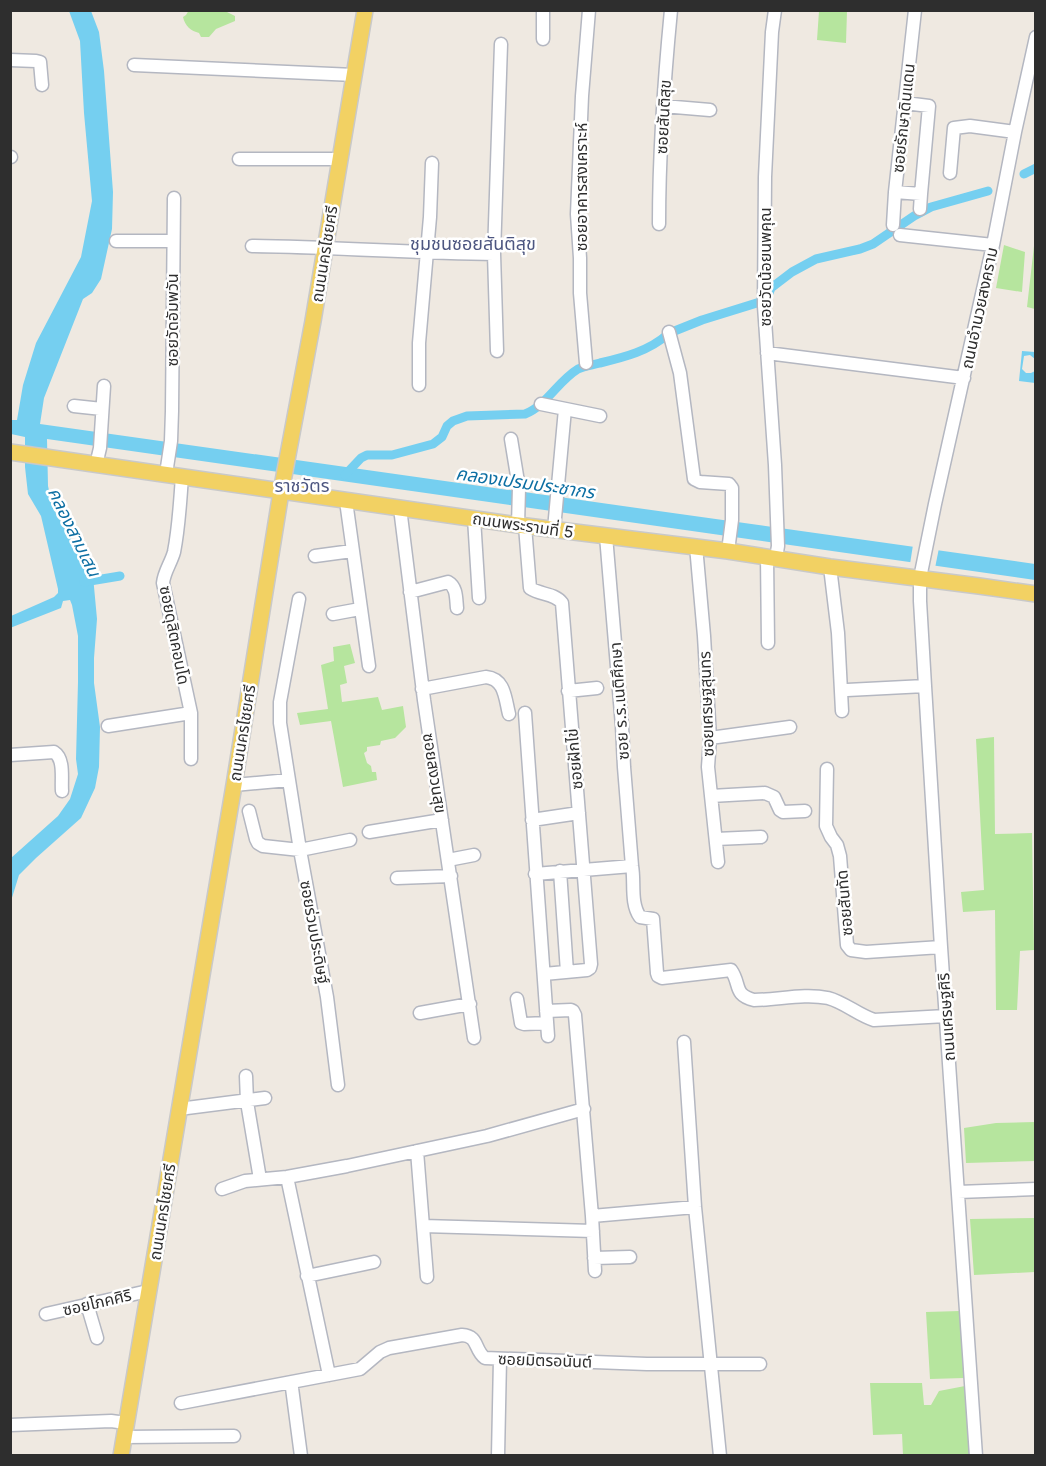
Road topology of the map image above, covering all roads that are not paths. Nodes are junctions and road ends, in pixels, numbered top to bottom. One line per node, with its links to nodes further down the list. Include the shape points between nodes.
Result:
1 (365, 10): 12 (main road, ถนนนครไชยศรี)
2 (543, 10): 8 (street)
3 (589, 10): 37 (street, ซอยอาคารสงเคราะห์, via 577,214)
4 (671, 10): 15 (street, ซอยสันติสุข)
5 (775, 10): 36 (street, ซอยวัดน้อยนพคุณ, via 765,177)
6 (915, 10): 14 (street, ซอยรักษาดินแดน)
7 (1035, 37): 17 (street, ถนนอำนวยสงคราม)
8 (543, 39)
9 (501, 45): 33 (street)
10 (10, 60): 13 (street, via 40,62)
11 (134, 66): 12 (street)
12 (354, 75): 19 (main road, ถนนนครไชยศรี)
13 (42, 85)
14 (905, 103): 22 (street, ซอยรักษาดินแดน); 23 (street, via 929,106)
15 (663, 106): 16 (street); 26 (street, ซอยสันติสุข)
16 (710, 110)
17 (1015, 132): 21 (street, via 970,126 954,128); 29 (street, ถนนอำนวยสงคราม)
18 (239, 159): 19 (street)
19 (340, 159): 31 (main road, ถนนนครไชยศรี)
20 (432, 163): 32 (street)
21 (950, 173)
22 (896, 192): 23 (street); 29 (street, ซอยรักษาดินแดน, via 897,230)
23 (921, 194): 25 (street)
24 (174, 198): 28 (street, ซอยวัดอัมพวัน)
25 (920, 209)
26 (659, 224)
27 (116, 241): 28 (street)
28 (173, 241): 48 (street, ซอยวัดอัมพวัน)
29 (993, 245): 38 (street, ถนนอำนวยสงคราม)
30 (252, 246): 31 (street)
31 (326, 247): 32 (street); 51 (main road, ถนนนครไชยศรี)
32 (427, 253): 33 (street); 40 (street)
33 (494, 254): 35 (street)
34 (669, 332): 58 (street, via 680,373 694,479 729,484 732,488)
35 (497, 351)
36 (766, 353): 38 (street); 61 (street, ซอยวัดน้อยนพคุณ, via 775,465)
37 (586, 363)
38 (964, 378): 64 (street, ถนนอำนวยสงคราม)
39 (104, 386): 43 (street)
40 (419, 386)
41 (541, 404): 44 (street)
42 (74, 406): 43 (street)
43 (102, 409): 49 (street, via 100,448)
44 (565, 410): 45 (street); 56 (street)
45 (600, 416)
46 (512, 439): 55 (street)
47 (10, 452): 49 (main road, ถนนพระรามที่ 5)
48 (169, 458): 50 (street, ซอยดุสิตคอนโด)
49 (92, 464): 50 (main road, ถนนพระรามที่ 5)
50 (174, 475): 51 (main road, ถนนพระรามที่ 5); 80 (street, ซอยดุสิตคอนโด, via 176,540 163,583)
51 (281, 492): 52 (main road, ถนนพระรามที่ 5); 90 (main road, ถนนนครไชยศรี)
52 (345, 501): 53 (main road, ถนนพระรามที่ 5); 60 (street)
53 (400, 508): 54 (main road, ถนนพระรามที่ 5); 65 (street, ซอยสงวนสุข)
54 (474, 518): 55 (main road, ถนนพระรามที่ 5); 67 (street)
55 (521, 526): 56 (main road, ถนนพระรามที่ 5); 78 (street, ซอยฝักไข่, via 530,588 557,597 562,603)
56 (554, 529): 57 (main road, ถนนพระรามที่ 5)
57 (606, 536): 59 (main road, ถนนพระรามที่ 5); 106 (street, ซอย ร.ร.เนติศึกษา)
58 (729, 544): 59 (main road, ถนนพระรามที่ 5); 61 (main road, ถนนพระรามที่ 5)
59 (696, 546): 85 (street, ซอยเศรษฐสุนทร)
60 (352, 551): 62 (street); 70 (street)
61 (774, 554): 63 (main road, ถนนพระรามที่ 5); 72 (street, ซอยวัดน้อยนพคุณ)
62 (315, 556)
63 (830, 567): 64 (main road, ถนนพระรามที่ 5); 79 (street)
64 (921, 572): 66 (main road, ถนนพระรามที่ 5); 74 (street, ถนนเศรษฐศิริ)
65 (410, 592): 69 (street, via 451,583); 76 (street, ซอยสงวนสุข)
66 (1035, 594)
67 (479, 598)
68 (299, 599): 89 (street, ซอยร่วมประดิษฐ์, via 280,702)
69 (458, 608)
70 (360, 609): 71 (street); 73 (street)
71 (333, 614)
72 (768, 643)
73 (369, 666)
74 (924, 686): 77 (street); 112 (street, ถนนเศรษฐศิริ)
75 (597, 688): 78 (street)
76 (422, 689): 82 (street, via 492,678 501,687); 96 (street, ซอยสงวนสุข)
77 (847, 690)
78 (568, 691): 95 (street, ซอยฝักไข่)
79 (842, 711)
80 (191, 713): 83 (street); 87 (street, ซอยดุสิตคอนโด)
81 (525, 713): 97 (street)
82 (508, 714)
83 (108, 726)
84 (790, 727): 85 (street)
85 (710, 738): 92 (street, ซอยเศรษฐสุนทร)
86 (10, 755): 91 (street, via 58,753)
87 (191, 759)
88 (827, 770): 112 (street, ซอยสันทัด, via 826,826 840,856 851,950)
89 (289, 780): 90 (street); 102 (street, ซอยร่วมประดิษฐ์)
90 (234, 785): 126 (main road, ถนนนครไชยศรี)
91 (62, 790)
92 (711, 796): 94 (street, via 765,793 774,797 783,812); 100 (street, ซอยเศรษฐสุนทร)
93 (249, 811): 102 (street, via 258,843)
94 (805, 811)
95 (579, 813): 97 (street); 108 (street, ซอยฝักไข่)
96 (442, 820): 98 (street); 104 (street, ซอยสงวนสุข)
97 (532, 820): 109 (street)
98 (369, 832)
99 (761, 837): 100 (street)
100 (716, 839): 105 (street, ซอยเศรษฐสุนทร)
101 (350, 840): 102 (street)
102 (300, 850): 123 (street, ซอยร่วมประดิษฐ์)
103 (474, 855): 104 (street)
104 (448, 860): 110 (street, ซอยสงวนสุข)
105 (718, 862)
106 (632, 866): 108 (street); 118 (street, ซอย ร.ร.เนติศึกษา, via 635,907 640,917 653,919 657,973 662,978 731,970 739,992 754,1000 822,997 874,1020)
107 (560, 871): 108 (street); 109 (street); 113 (street)
108 (583, 871): 113 (street, ซอยฝักไข่, via 591,964 587,970)
109 (535, 874): 114 (street)
110 (451, 876): 111 (street); 116 (street, ซอยสงวนสุข)
111 (397, 878)
112 (941, 947): 118 (street, ถนนเศรษฐศิริ)
113 (567, 972): 114 (street, ซอยฝักไข่)
114 (544, 974): 119 (street)
115 (517, 999): 119 (street, via 521,1023)
116 (470, 1004): 117 (street); 120 (street, ซอยสงวนสุข)
117 (420, 1013)
118 (946, 1016): 133 (street, ถนนเศรษฐศิริ)
119 (547, 1023): 127 (street, via 571,1010 575,1015)
120 (474, 1038)
121 (684, 1042): 134 (street)
122 (246, 1076): 125 (street)
123 (339, 1085)
124 (265, 1098): 125 (street)
125 (247, 1102): 126 (street); 130 (street)
126 (178, 1109): 142 (main road, ถนนนครไชยศรี)
127 (584, 1109): 128 (street); 135 (street)
128 (417, 1152): 129 (street); 136 (street)
129 (287, 1177): 130 (street); 140 (street)
130 (260, 1179): 131 (street)
131 (222, 1189)
132 (1035, 1189): 133 (street)
133 (958, 1192): 158 (street, ถนนเศรษฐศิริ)
134 (695, 1208): 135 (street); 147 (street)
135 (592, 1216): 137 (street)
136 (423, 1226): 137 (street); 141 (street)
137 (593, 1231): 138 (street, via 595,1264)
138 (630, 1257)
139 (374, 1262): 140 (street)
140 (308, 1276): 149 (street)
141 (427, 1277)
142 (148, 1291): 143 (street, ซอยโภคศิริ); 154 (main road, ถนนนครไชยศรี)
143 (87, 1304): 144 (street, ซอยโภคศิริ); 145 (street)
144 (46, 1314)
145 (97, 1338)
146 (500, 1359): 147 (street, ซอยมิตรอนันต์); 149 (street, ซอยมิตรอนันต์, via 485,1358 471,1336 462,1335 389,1348 360,1369); 156 (street)
147 (710, 1364): 148 (street, ซอยมิตรอนันต์); 157 (street)
148 (760, 1364)
149 (328, 1375): 151 (street, ซอยมิตรอนันต์)
150 (292, 1388): 155 (street)
151 (181, 1403)
152 (10, 1425): 154 (street, via 111,1420)
153 (234, 1436): 154 (street)
154 (121, 1443)
155 (301, 1455)
156 (498, 1455)
157 (720, 1455)
158 (976, 1455)

